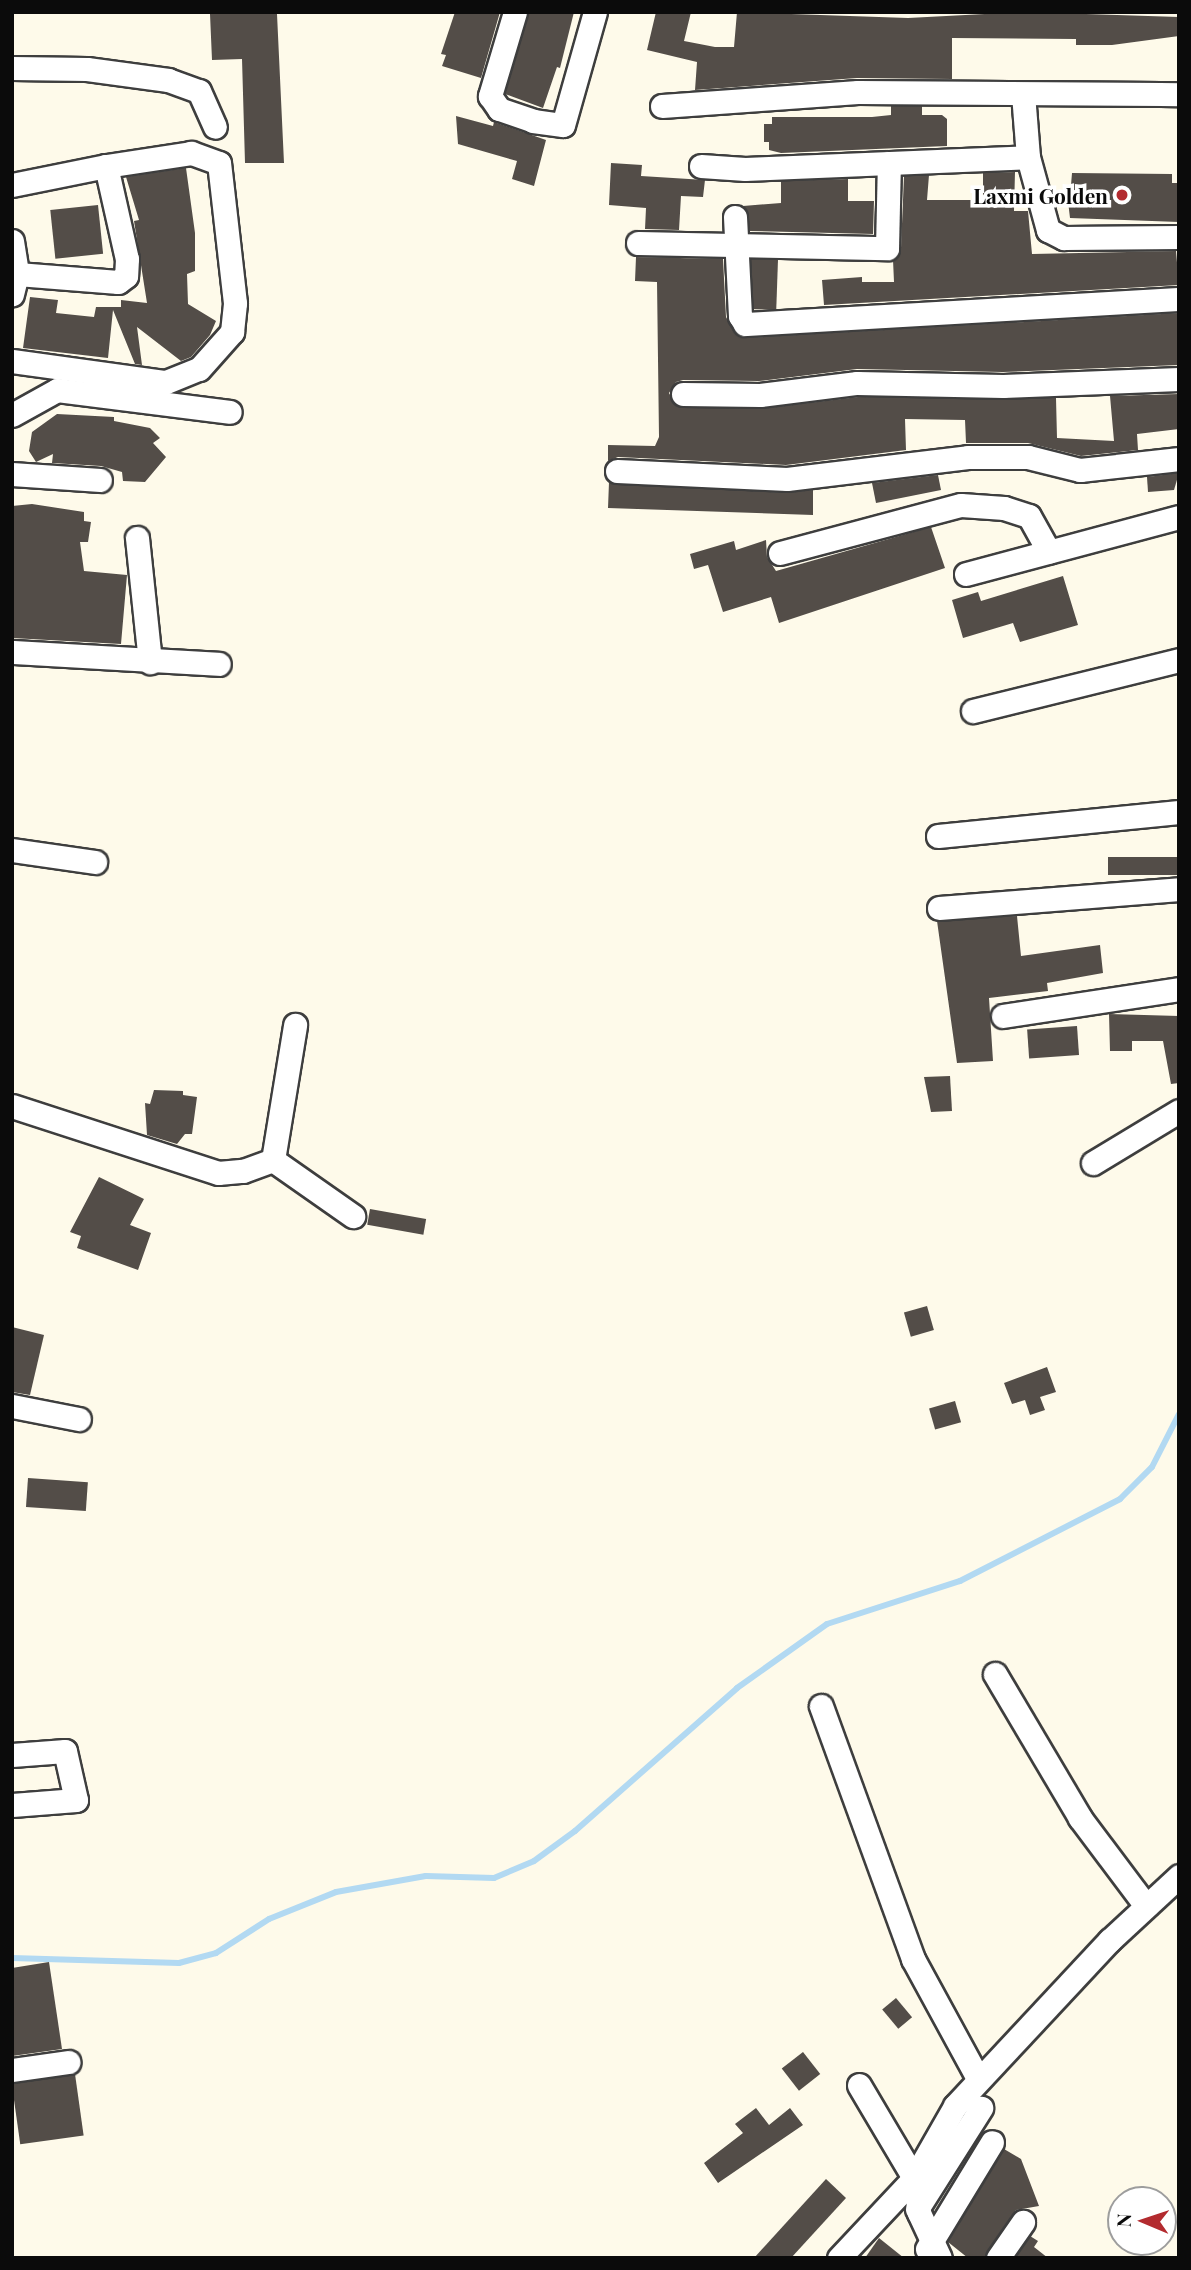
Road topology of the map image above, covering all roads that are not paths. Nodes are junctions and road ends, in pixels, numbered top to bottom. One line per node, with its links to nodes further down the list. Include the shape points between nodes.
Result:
1 (515, 12): 2 (street, via 490,96 499,109 563,125)
2 (595, 12)
3 (12, 68): 7 (street, via 87,69 169,80 199,91)
4 (1023, 94): 5 (street); 6 (street, via 858,92); 8 (street)
5 (1179, 94)
6 (662, 106)
7 (215, 127)
8 (1028, 158): 9 (street); 14 (street, via 1048,230 1064,238)
9 (889, 163): 11 (street); 17 (street, via 887,248)
10 (106, 166): 12 (street); 18 (street, via 127,259 126,276 101,283); 20 (street, via 191,153 219,163 235,303 232,332 199,369 166,382)
11 (701, 166)
12 (12, 185)
13 (735, 217): 17 (street)
14 (1179, 237)
15 (12, 241): 18 (street)
16 (638, 243): 17 (street)
17 (736, 247): 19 (street, via 740,316 745,324)
18 (15, 284)
19 (1179, 299)
20 (12, 361)
21 (1179, 379): 22 (street, via 1003,386 857,383 760,395)
22 (683, 394)
23 (230, 412): 24 (street, via 57,390)
24 (12, 415)
25 (1179, 459): 26 (street, via 1080,470 1028,457 968,457 787,479)
26 (617, 471)
27 (12, 474): 28 (street)
28 (100, 481)
29 (1179, 517): 31 (street)
30 (137, 538): 36 (street)
31 (1049, 552): 32 (street, via 1029,516 1004,508 961,505); 33 (street)
32 (780, 553)
33 (966, 574)
34 (12, 652): 36 (street)
35 (1179, 660): 38 (street)
36 (150, 662): 37 (street)
37 (219, 664)
38 (973, 711)
39 (1179, 812): 40 (street)
40 (938, 836)
41 (12, 850): 42 (street)
42 (95, 862)
43 (1179, 889): 44 (street)
44 (939, 908)
45 (1179, 989): 46 (street)
46 (1003, 1016)
47 (295, 1025): 50 (street)
48 (12, 1106): 50 (street, via 218,1172 243,1171)
49 (1179, 1111): 51 (street)
50 (272, 1160): 52 (street)
51 (1093, 1163)
52 (353, 1216)
53 (12, 1406): 54 (street)
54 (79, 1419)
55 (995, 1674): 60 (street, via 1080,1818)
56 (821, 1706): 63 (street, via 913,1959)
57 (12, 1755): 58 (street, via 65,1751 76,1800)
58 (12, 1805)
59 (1179, 1876): 60 (street)
60 (1146, 1906): 63 (street)
61 (68, 2062): 62 (street)
62 (12, 2070)
63 (978, 2078): 67 (street, via 955,2106)
64 (859, 2085): 67 (street)
65 (981, 2108): 68 (street)
66 (992, 2142): 70 (street)
67 (914, 2178): 68 (street); 71 (street)
68 (917, 2209): 70 (street)
69 (1023, 2222): 72 (street)
70 (931, 2252)
71 (839, 2258)
72 (998, 2258)

